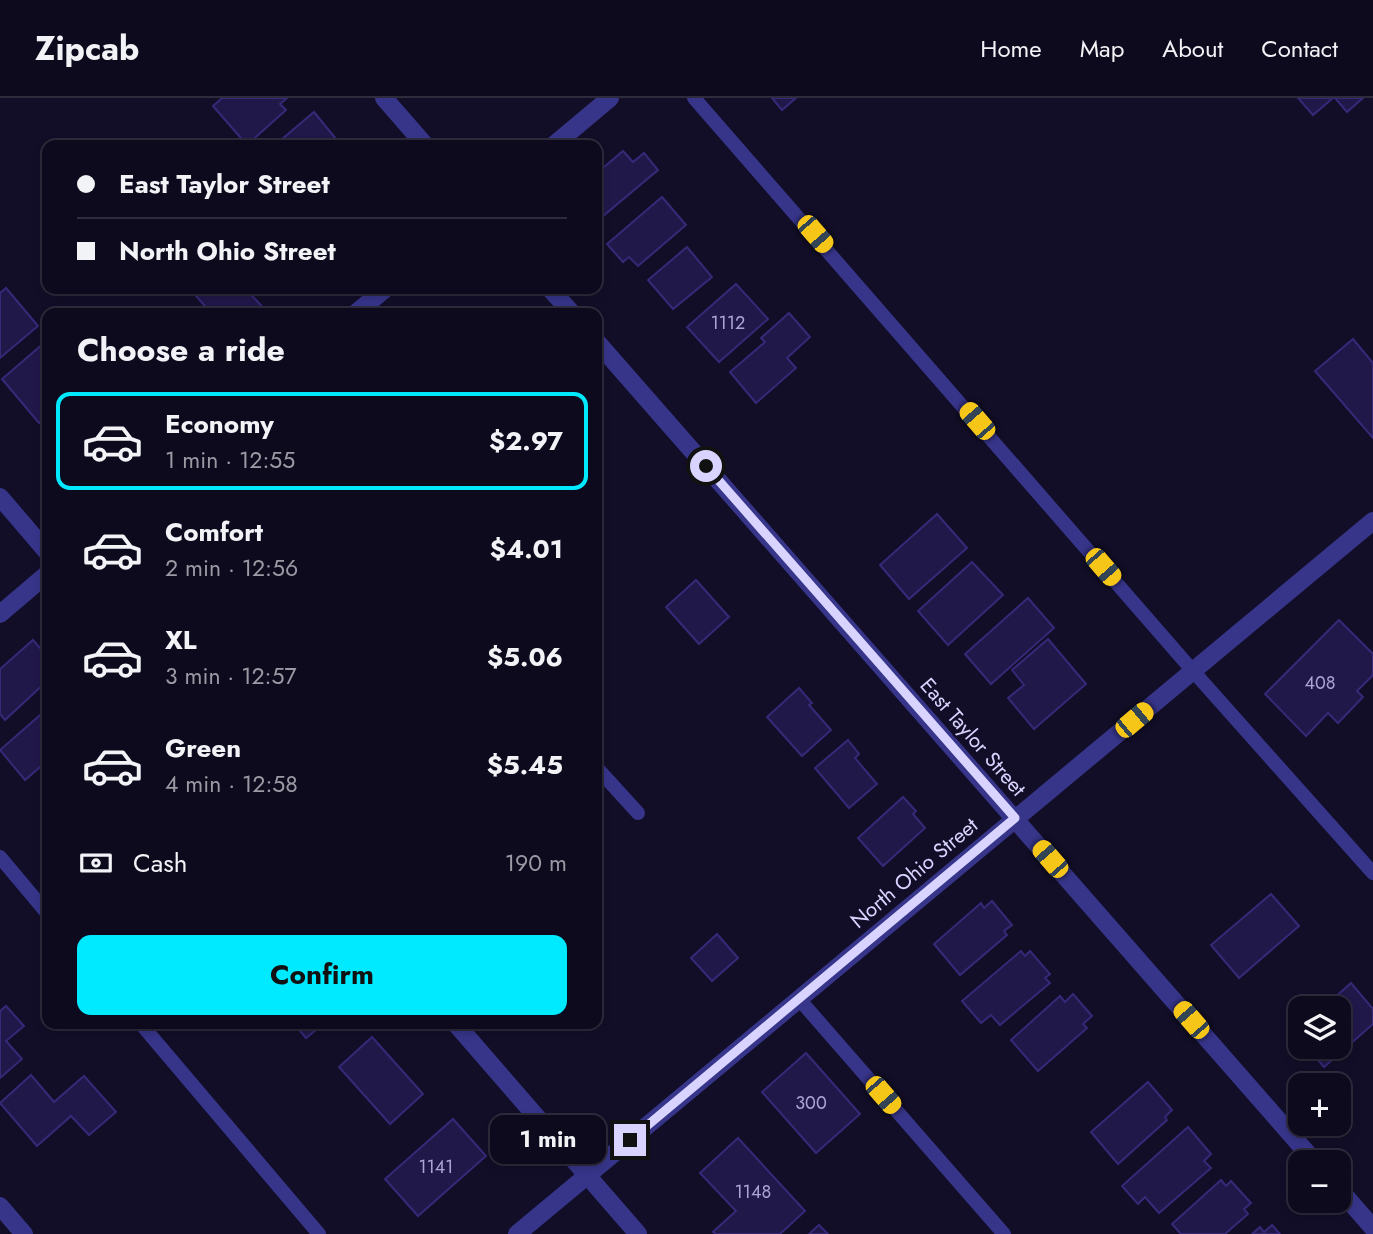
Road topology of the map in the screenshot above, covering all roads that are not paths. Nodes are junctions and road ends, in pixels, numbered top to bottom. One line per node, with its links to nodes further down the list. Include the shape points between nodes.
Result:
1 (384, 98): 4 (street)
2 (610, 98): 5 (street)
3 (694, 98): 16 (lane)
4 (421, 140)
5 (560, 140)
6 (379, 294): 8 (street)
7 (555, 294): 9 (street)
8 (362, 308)
9 (567, 308)
10 (602, 348): 19 (street, East Taylor Street)
11 (0, 497): 13 (street)
12 (1373, 521): 16 (street, North Ohio Street)
13 (42, 546)
14 (42, 578): 15 (street)
15 (0, 614)
16 (1193, 671): 19 (street, North Ohio Street); 21 (lane)
17 (602, 773): 18 (lane)
18 (638, 813)
19 (1015, 818): 23 (street, North Ohio Street); 26 (street, East Taylor Street)
20 (0, 857): 22 (lane)
21 (1373, 873)
22 (42, 907)
23 (800, 999): 27 (street, North Ohio Street); 35 (lane)
24 (145, 1029): 32 (lane)
25 (460, 1029): 27 (street)
26 (1305, 1150)
27 (588, 1176): 33 (street, North Ohio Street); 34 (street)
28 (1351, 1203): 30 (street)
29 (0, 1206): 31 (street)
30 (1373, 1228)
31 (24, 1234)
32 (319, 1234)
33 (517, 1234)
34 (638, 1234)
35 (1004, 1234)

